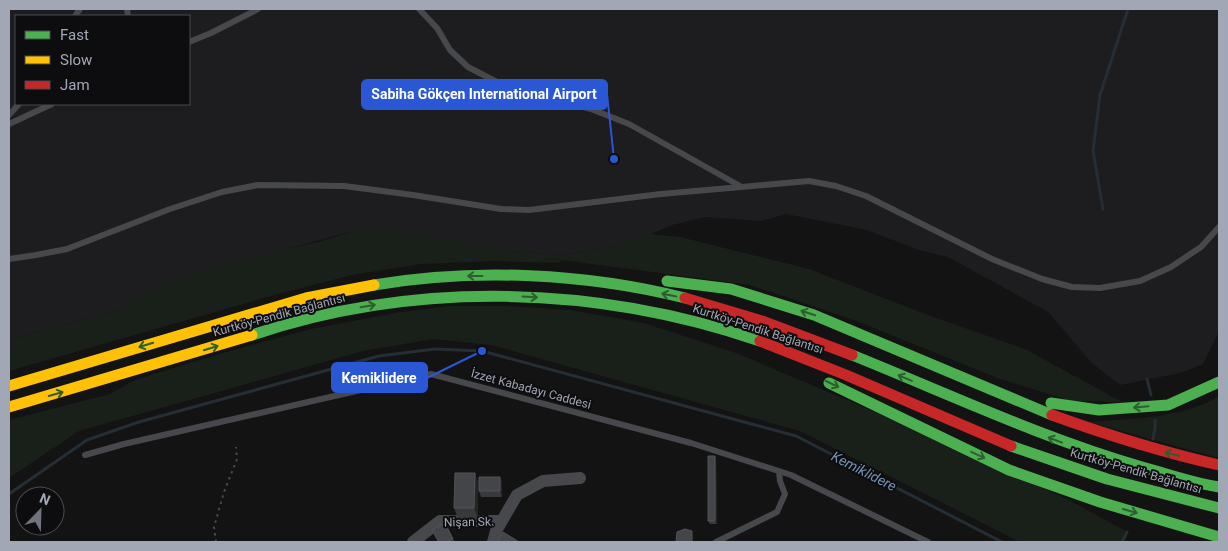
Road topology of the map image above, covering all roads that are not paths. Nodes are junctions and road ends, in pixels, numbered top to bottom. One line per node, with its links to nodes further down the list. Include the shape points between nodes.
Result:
1 (258, 9): 3 (lane)
2 (420, 9): 8 (lane, via 450,50 468,67 499,83 591,109 630,124)
3 (190, 42)
4 (18, 105): 6 (lane)
5 (50, 105): 7 (lane)
6 (9, 115)
7 (9, 124)
8 (741, 186): 9 (lane, via 809,182 836,186 866,196 992,259 1042,279 1072,286 1100,288 1140,281 1171,267 1201,247); 10 (lane, via 529,210 501,209 344,186 258,185 179,206 67,249)
9 (1219, 227)
10 (9, 259)
11 (577, 278): 12 (highway, one-way to 11, via 731,289 623,275); 15 (highway, Kurtköy-Pendik Bağlantısı, one-way to 15, via 467,276 404,281 334,292); 21 (highway, Kurtköy-Pendik Bağlantısı, one-way to 11, via 1084,451 762,320 693,300)
12 (840, 326): 14 (highway, one-way to 12, via 1168,405 1099,410 1062,406); 18 (highway, one-way to 12, via 1168,453 1037,410)
13 (743, 336): 16 (highway, Kurtköy-Pendik Bağlantısı, one-way to 13, via 292,323 353,308 398,302 464,296 579,300 678,318); 22 (highway, Kurtköy-Pendik Bağlantısı, via 826,365 1014,447 1082,472); 24 (highway, one-way to 24, via 1009,470 1100,502)
14 (1219, 382)
15 (9, 386)
16 (9, 407)
17 (85, 455): 19 (lane, İzzet Kabadayı Caddesi, via 431,374 691,443)
18 (1219, 465)
19 (779, 472): 29 (lane, via 785,494 777,512); 30 (lane, İzzet Kabadayı Caddesi)
20 (580, 478): 23 (street, via 543,481 517,495)
21 (1219, 488)
22 (1219, 508)
23 (502, 521): 27 (street, Nişan Sk., via 440,521); 28 (street)
24 (1198, 530): 25 (highway); 26 (highway)
25 (1219, 532)
26 (1219, 537)
27 (413, 542)
28 (493, 542)
29 (716, 542)
30 (928, 542)

